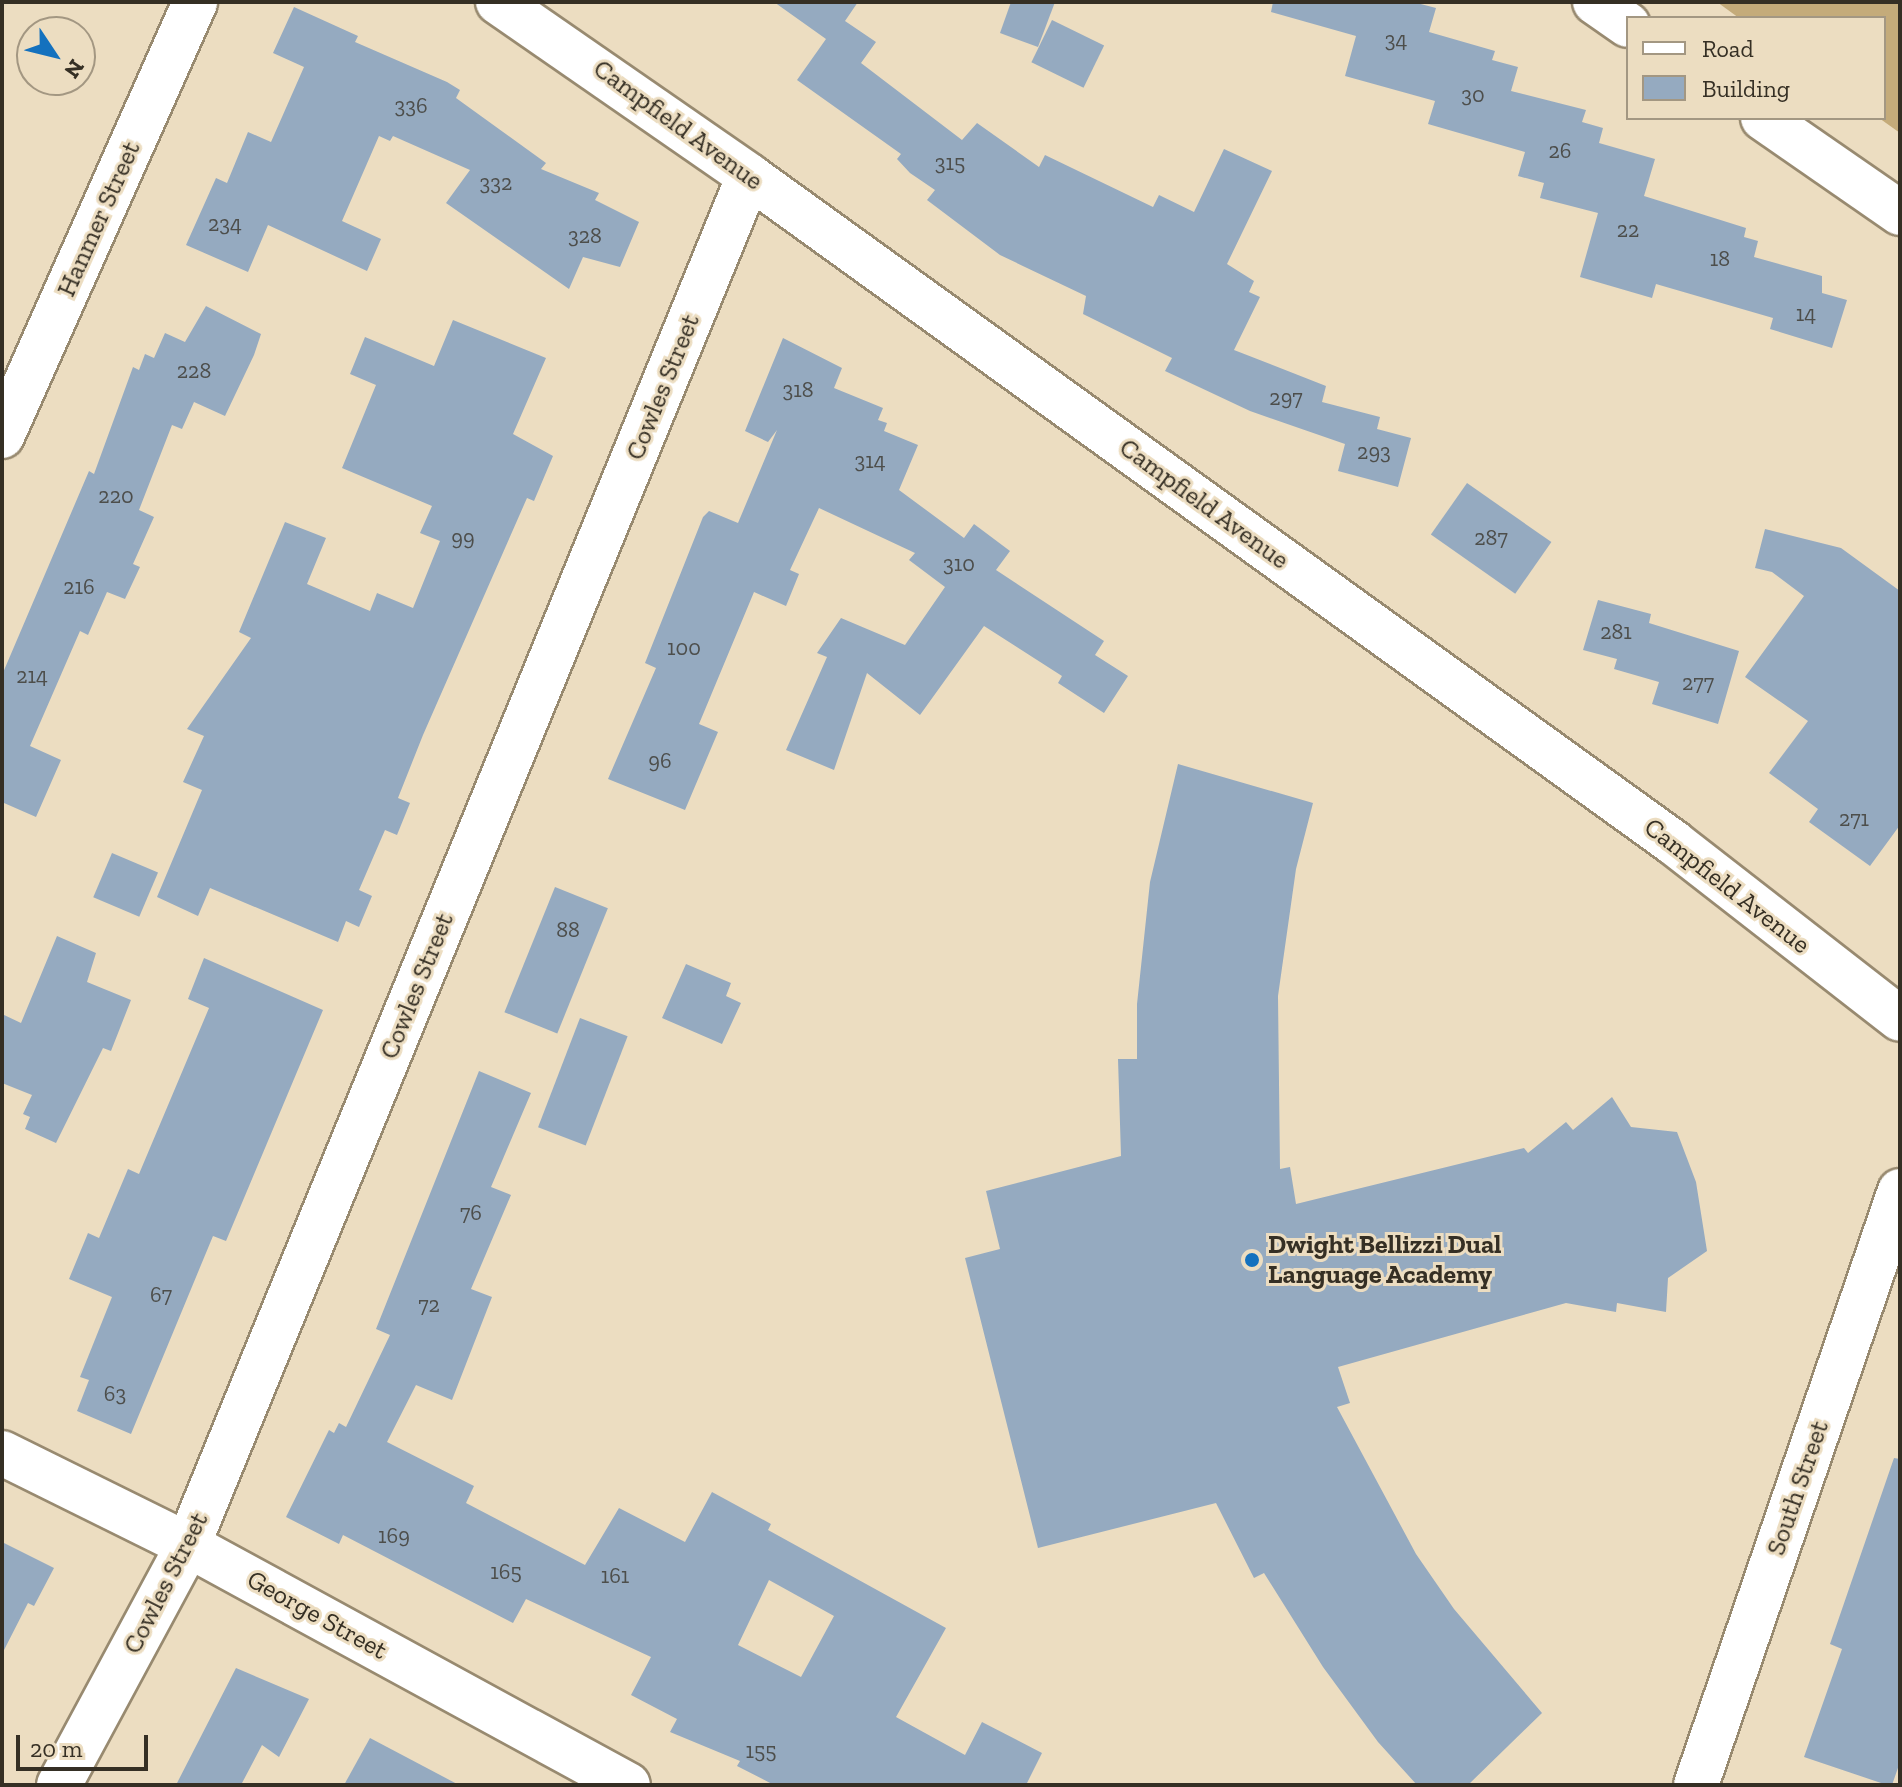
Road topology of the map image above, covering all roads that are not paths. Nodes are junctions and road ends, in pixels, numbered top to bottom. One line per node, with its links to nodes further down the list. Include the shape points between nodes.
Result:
1 (195, 2): 8 (street, Hanmer Street)
2 (498, 2): 6 (street, Campfield Avenue)
3 (1595, 2): 4 (street)
4 (1626, 24)
5 (1766, 120): 7 (street)
6 (749, 176): 9 (street, Campfield Avenue, via 1674,843); 12 (street, Cowles Street)
7 (1900, 213)
8 (2, 436)
9 (1900, 1019)
10 (1900, 1191): 15 (street, South Street)
11 (2, 1453): 12 (street, George Street)
12 (188, 1545): 13 (street, Cowles Street); 14 (street, George Street)
13 (59, 1785)
14 (628, 1785)
15 (1696, 1785)

